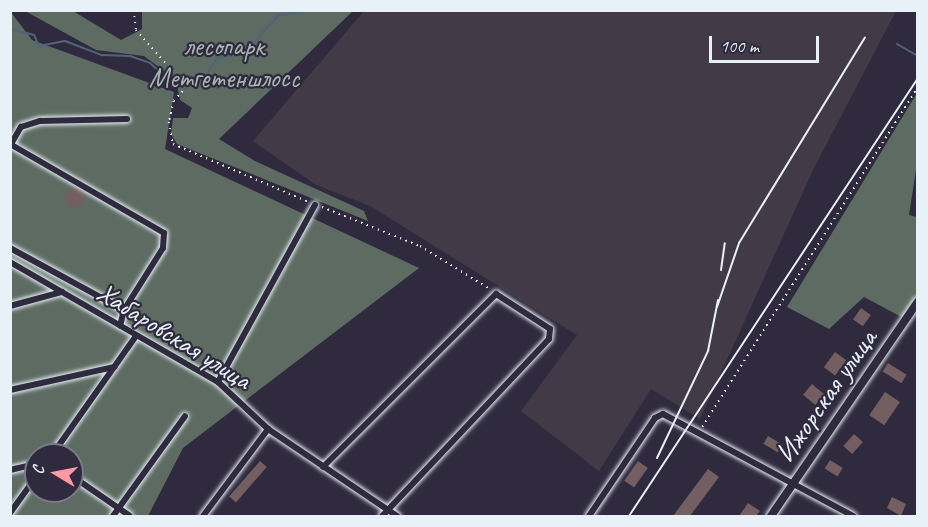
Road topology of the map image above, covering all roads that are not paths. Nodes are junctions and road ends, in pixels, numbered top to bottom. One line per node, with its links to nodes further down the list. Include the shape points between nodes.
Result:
1 (127, 118): 2 (street, via 40,121)
2 (12, 132): 3 (street)
3 (11, 144): 10 (street, via 164,233 163,248)
4 (315, 205): 14 (street)
5 (10, 248): 10 (street)
6 (10, 262): 7 (street, Хабаровская улица)
7 (62, 292): 9 (street); 11 (street, Хабаровская улица)
8 (918, 300): 21 (street, Ижорская улица)
9 (10, 306)
10 (124, 310): 11 (street)
11 (120, 326): 12 (street, Хабаровская улица)
12 (136, 336): 13 (street); 14 (street, Хабаровская улица)
13 (114, 367): 15 (street); 18 (street)
14 (218, 382): 17 (street, Хабаровская улица)
15 (10, 390)
16 (185, 416): 23 (street)
17 (268, 429): 19 (street, Хабаровская улица); 28 (street)
18 (60, 443)
19 (323, 467): 24 (street, Хабаровская улица); 24 (street, via 496,294 550,329 549,339)
20 (84, 484): 23 (street)
21 (792, 485): 31 (street, via 670,414 655,418); 32 (street, Ижорская улица); 33 (street)
22 (24, 494): 25 (street)
23 (118, 508): 26 (street); 27 (street)
24 (389, 511): 29 (street); 30 (street, Хабаровская улица)
25 (10, 513)
26 (113, 516)
27 (130, 516)
28 (203, 516)
29 (382, 516)
30 (397, 516)
31 (590, 516)
32 (771, 516)
33 (853, 516)

